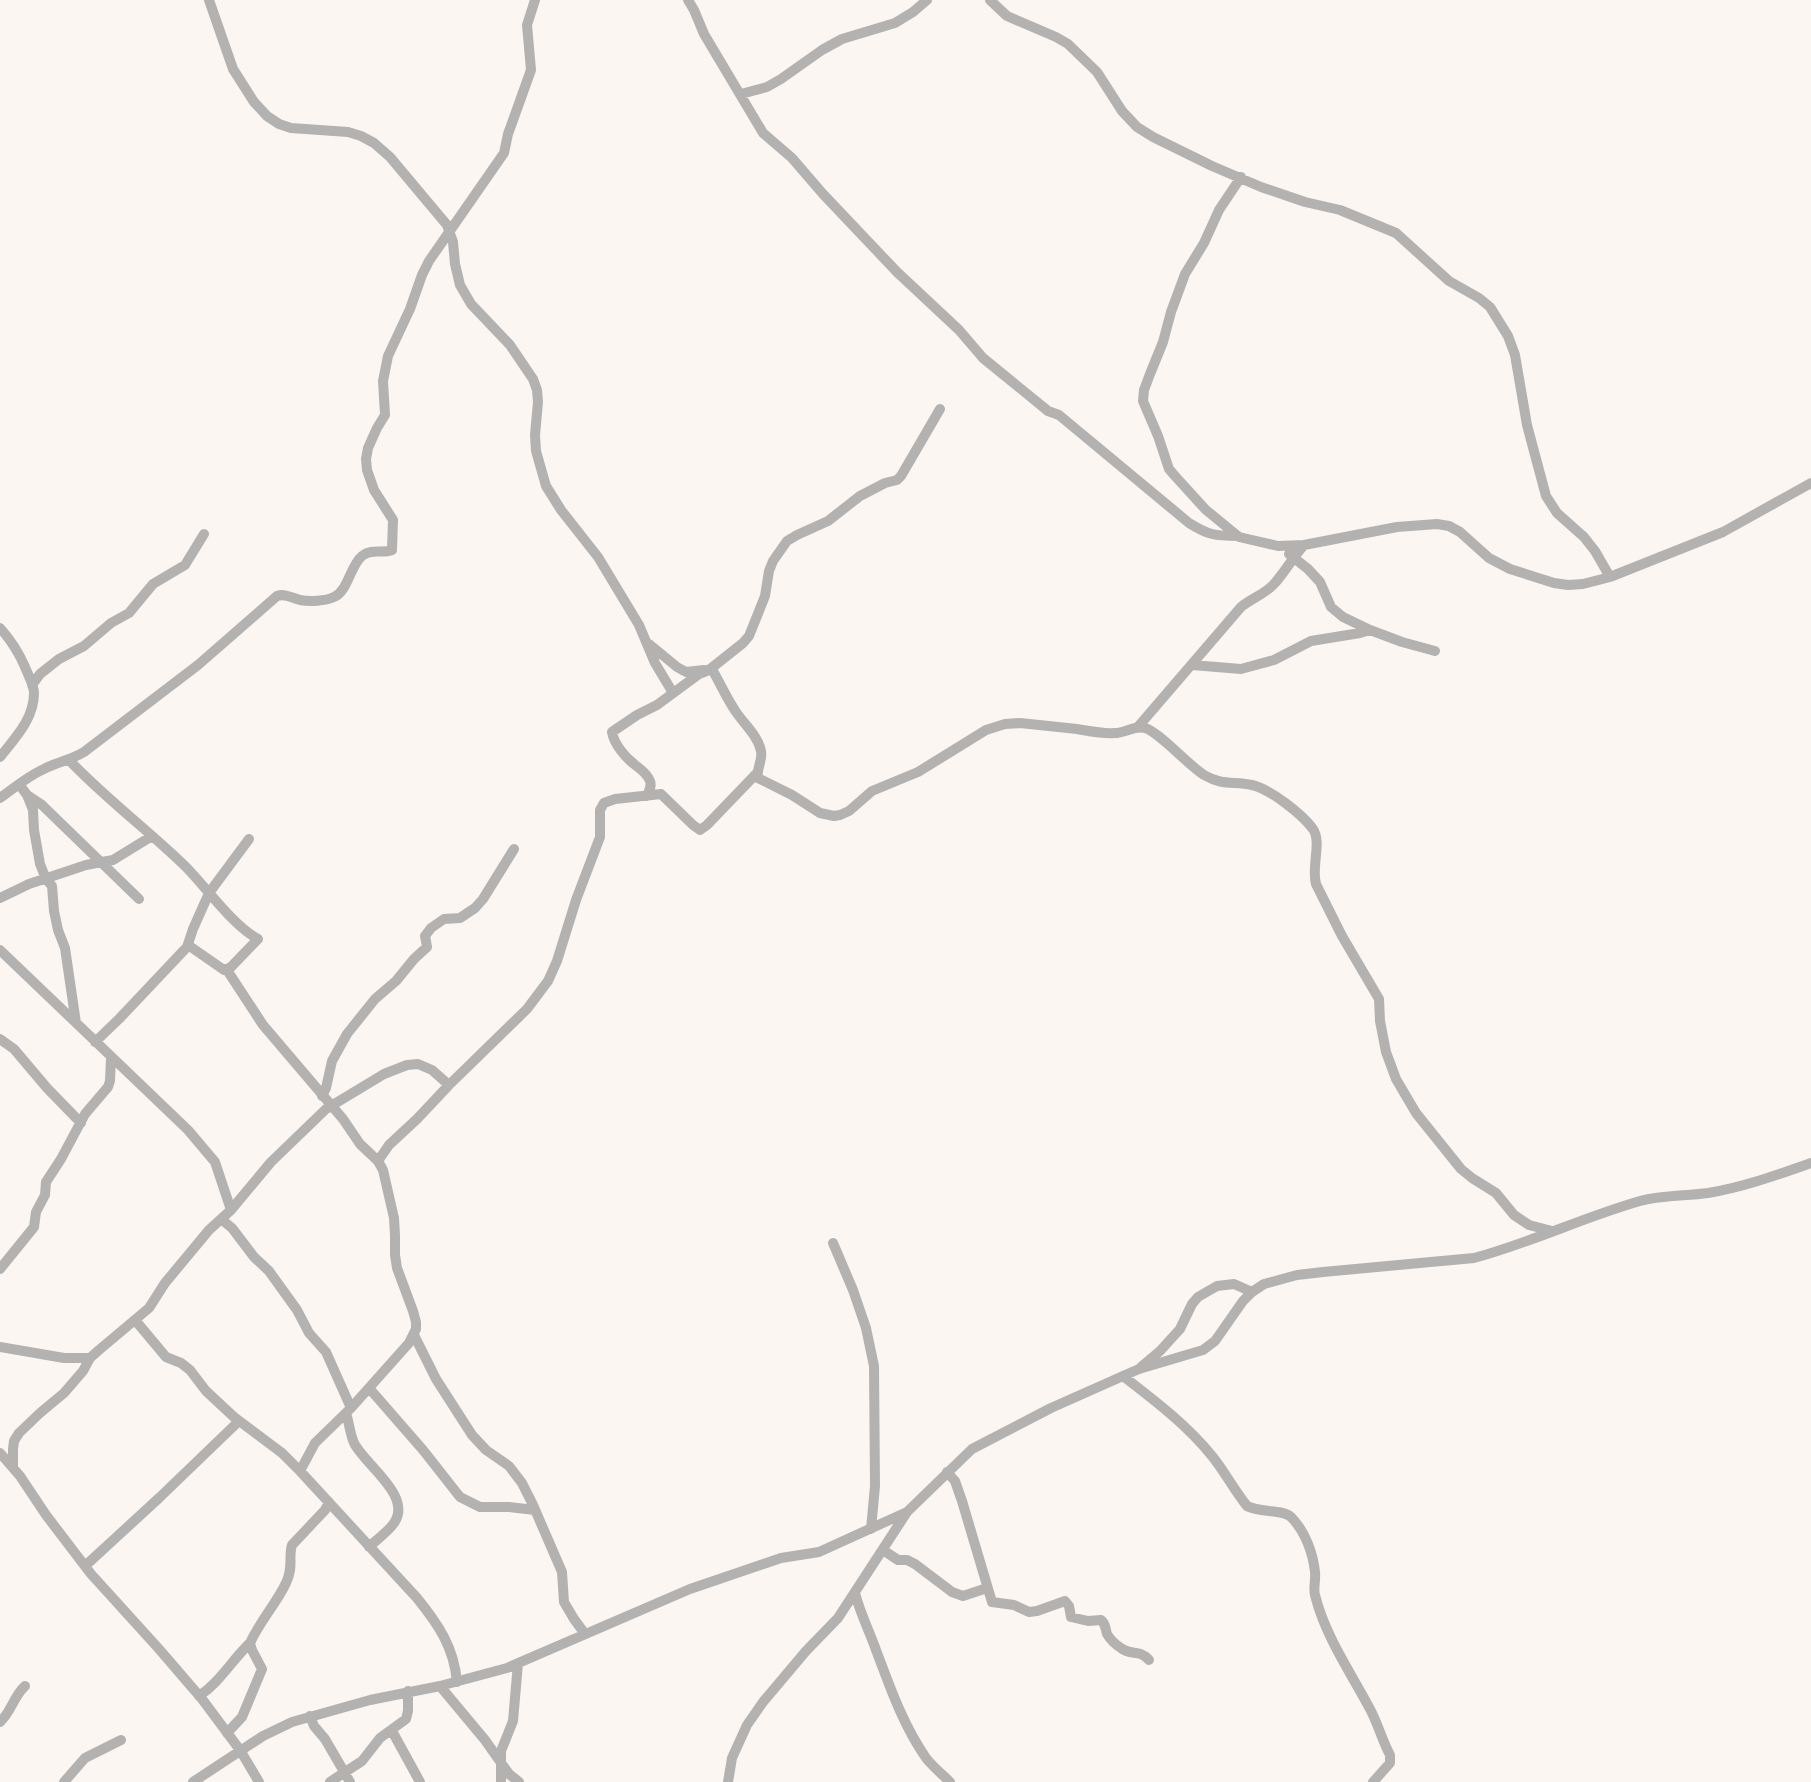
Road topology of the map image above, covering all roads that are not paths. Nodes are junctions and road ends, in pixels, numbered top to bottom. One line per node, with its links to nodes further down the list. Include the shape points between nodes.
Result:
1 (209, 0): 8 (street, via 233,69 267,116 291,128 348,132 374,143 390,157)
2 (535, 0): 8 (street, via 528,25 531,70 504,153)
3 (688, 0): 6 (street, via 704,34)
4 (927, 0): 6 (street, via 895,23 842,39 782,79)
5 (990, 0): 7 (street, via 1007,16 1056,37 1078,53 1097,72 1122,111 1137,127 1181,151)
6 (741, 94): 12 (street, via 763,133 792,158 897,272 959,330 983,358 1048,411 1059,415 1189,523 1204,532)
7 (1241, 177): 12 (street, via 1219,210 1185,274 1144,390 1143,401 1169,469 1206,510); 16 (street, via 1261,187 1340,210 1396,233 1449,281 1490,307 1508,336 1515,355 1527,425 1546,496 1557,513 1596,551)
8 (450, 230): 19 (street, via 460,285 471,304 510,345 533,379 538,402 536,451 546,486 598,557); 27 (street, via 422,275 388,356 383,381 385,415 368,448 366,459 374,490 393,520 392,550 375,550 363,556 349,575 343,591 332,598 304,600 277,596 198,665)
9 (940, 409): 22 (street, via 897,480 860,496 828,521 797,534 781,547 769,571 765,596 749,636)
10 (1811, 484): 16 (street, via 1738,525)
11 (204, 534): 23 (street, via 185,565 153,584 129,614 59,660 40,674)
12 (1239, 536): 14 (street)
13 (1304, 545): 14 (street); 15 (street); 16 (street, via 1406,526 1437,524 1460,532 1489,558 1510,569 1554,583 1583,584)
14 (1278, 546): 15 (street)
15 (1293, 558): 18 (street, via 1320,582 1331,607); 21 (street, via 1274,585 1241,607)
16 (1610, 577)
17 (0, 628): 23 (street, via 24,664)
18 (1370, 630): 20 (street); 21 (street, via 1311,641 1274,660 1241,669)
19 (647, 642): 22 (street, via 686,672); 24 (street, via 655,663)
20 (1435, 651)
21 (1192, 666): 25 (street)
22 (707, 670): 24 (street); 28 (street, via 712,671 760,747 762,759)
23 (32, 685): 26 (street, via 31,710 24,726)
24 (674, 693): 31 (street, via 612,732 613,740 650,780)
25 (1137, 728): 28 (street, via 1115,733 1005,724 986,730 918,772 881,786 849,810 834,816 820,813 758,778); 56 (street, via 1153,733 1206,776 1222,783 1251,784 1261,788 1296,812 1313,829 1316,884 1379,999 1386,1052 1396,1079 1416,1113 1461,1168 1496,1193 1514,1215 1528,1225)
26 (0, 757)
27 (70, 760): 29 (street, via 41,770); 33 (street)
28 (757, 774): 31 (street, via 700,830 663,795)
29 (19, 784): 30 (street); 32 (street)
30 (27, 795): 36 (street, via 42,805); 37 (street, via 40,864)
31 (647, 796): 48 (street, via 615,799 601,806 600,837 548,982 522,1014)
32 (0, 798)
33 (152, 836): 36 (street, via 114,860); 38 (street)
34 (249, 839): 38 (street)
35 (514, 849): 49 (street, via 483,899 466,915 444,919 432,928 425,936 427,948 376,999 347,1034 332,1061)
36 (102, 862): 37 (street); 40 (street)
37 (46, 879): 39 (street); 44 (street, via 52,886 54,911 65,948)
38 (209, 892): 41 (street); 43 (street, via 251,936 258,939)
39 (0, 898)
40 (139, 899)
41 (188, 945): 43 (street); 46 (street)
42 (0, 950): 44 (street)
43 (227, 970): 49 (street, via 263,1025)
44 (76, 1023): 46 (street)
45 (0, 1039): 51 (street, via 14,1049)
46 (95, 1042): 47 (street)
47 (111, 1057): 51 (street, via 108,1087); 54 (street, via 209,1153 218,1168)
48 (449, 1085): 50 (street, via 432,1070 418,1064 407,1065 384,1074); 52 (street, via 389,1145)
49 (322, 1096): 50 (street)
50 (330, 1106): 52 (street); 54 (street, via 271,1162)
51 (81, 1122): 58 (street, via 46,1182 45,1196 36,1212 34,1227)
52 (378, 1161): 61 (street, via 394,1218 397,1268 414,1311)
53 (1811, 1163): 56 (street, via 1736,1188 1642,1200)
54 (232, 1210): 55 (street)
55 (221, 1219): 60 (street, via 176,1269 149,1308); 67 (street, via 269,1271 326,1352)
56 (1552, 1231): 59 (street, via 1474,1258 1297,1275 1264,1284)
57 (833, 1243): 77 (street, via 866,1328 874,1366 875,1486)
58 (0, 1269)
59 (1252, 1292): 64 (street, via 1215,1341 1203,1350); 64 (street, via 1234,1284 1217,1286 1198,1297 1180,1329)
60 (135, 1320): 63 (street); 68 (street, via 166,1357 190,1370 206,1391)
61 (414, 1335): 66 (street); 74 (street, via 436,1379 472,1435 486,1450 510,1466)
62 (0, 1347): 63 (street, via 64,1358)
63 (90, 1358): 70 (street, via 64,1393 19,1432 14,1441)
64 (1139, 1370): 65 (street)
65 (1123, 1376): 72 (street, via 1051,1408 972,1449); 111 (street, via 1181,1423 1225,1472 1247,1506 1253,1510 1290,1515 1298,1526 1311,1551 1314,1593 1322,1617 1390,1755 1390,1763)
66 (370, 1388): 67 (street); 74 (street, via 460,1497 480,1507)
67 (349, 1411): 71 (street, via 315,1443); 79 (street, via 354,1443 393,1491 399,1504 394,1523)
68 (239, 1421): 71 (street, via 282,1453); 81 (street)
69 (0, 1453): 70 (street)
70 (13, 1467): 81 (street)
71 (300, 1471): 73 (street)
72 (947, 1472): 75 (street); 82 (street, via 955,1482 974,1535)
73 (329, 1502): 79 (street); 85 (street, via 292,1545 292,1566 286,1583)
74 (535, 1510): 84 (street, via 562,1572 564,1602)
75 (907, 1512): 76 (street); 78 (street)
76 (881, 1524): 77 (street); 78 (street, via 889,1529)
77 (871, 1529): 84 (street, via 819,1552 781,1558 690,1589)
78 (892, 1537): 80 (street)
79 (369, 1547): 88 (street, via 431,1615 454,1657)
80 (883, 1550): 82 (street, via 898,1560 915,1564 952,1592 963,1596); 83 (street)
81 (85, 1566): 92 (street)
82 (987, 1588): 86 (street, via 992,1602 1014,1605 1029,1612 1065,1601 1071,1617 1101,1620 1108,1635 1121,1649 1142,1653)
83 (855, 1592): 109 (street, via 838,1618 784,1676 747,1725 732,1758); 110 (street, via 890,1687 909,1728 926,1757)
84 (585, 1634): 87 (street)
85 (250, 1643): 92 (street, via 214,1685); 96 (street, via 262,1669 242,1718)
86 (1149, 1660)
87 (518, 1664): 88 (street); 99 (street, via 514,1721 502,1748)
88 (457, 1682): 90 (street)
89 (25, 1686): 94 (street, via 15,1696 8,1715)
90 (440, 1686): 91 (street); 99 (street)
91 (408, 1692): 93 (street); 95 (street, via 406,1720)
92 (199, 1696): 96 (street)
93 (310, 1716): 98 (street, via 263,1736); 100 (street)
94 (0, 1722)
95 (392, 1731): 100 (street, via 376,1743 362,1761); 101 (street)
96 (227, 1733): 98 (street)
97 (121, 1740): 102 (street, via 85,1758)
98 (240, 1750): 103 (street); 104 (street)
99 (501, 1761): 107 (street); 108 (street)
100 (344, 1772): 105 (street); 106 (street)
101 (417, 1781)
102 (64, 1782)
103 (193, 1782)
104 (259, 1782)
105 (330, 1782)
106 (350, 1782)
107 (501, 1782)
108 (519, 1782)
109 (728, 1782)
110 (950, 1782)
111 (1373, 1782)

